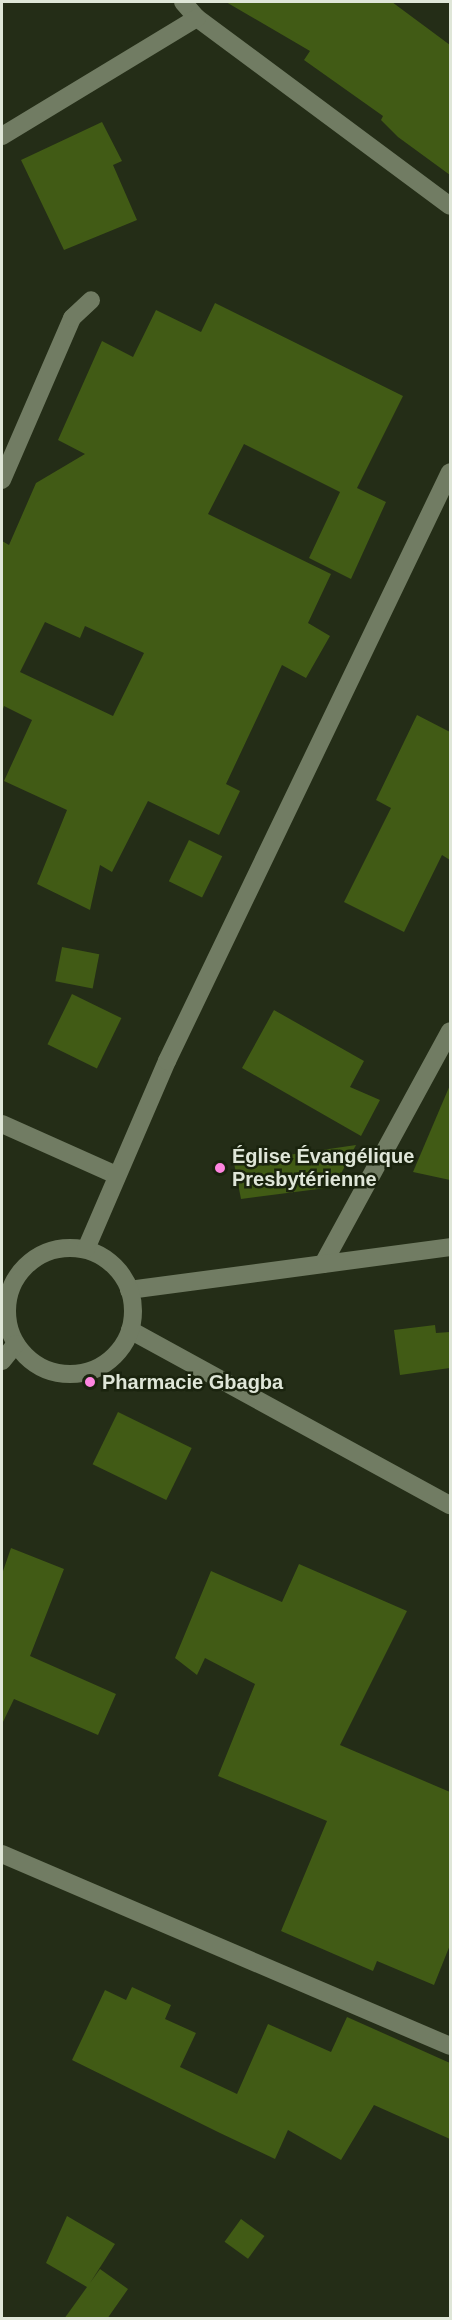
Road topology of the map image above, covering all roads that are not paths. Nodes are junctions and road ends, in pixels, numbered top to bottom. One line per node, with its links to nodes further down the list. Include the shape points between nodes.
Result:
1 (183, 2): 2 (street)
2 (197, 18): 3 (street); 4 (street)
3 (2, 136)
4 (450, 206)
5 (91, 300): 7 (street, via 72,318)
6 (450, 472): 10 (street)
7 (2, 480)
8 (450, 1031): 13 (street)
9 (2, 1124): 10 (street)
10 (117, 1175): 12 (street)
11 (450, 1247): 13 (street)
12 (86, 1249): 14 (street, via 120,1272); 16 (street, via 43,1253 13,1282 7,1303)
13 (323, 1264): 14 (street)
14 (129, 1290): 15 (street)
15 (130, 1330): 16 (street, via 106,1362 68,1374 38,1364); 18 (street)
16 (16, 1344): 17 (street)
17 (2, 1361)
18 (450, 1505)
19 (2, 1854): 20 (street)
20 (450, 2046)

